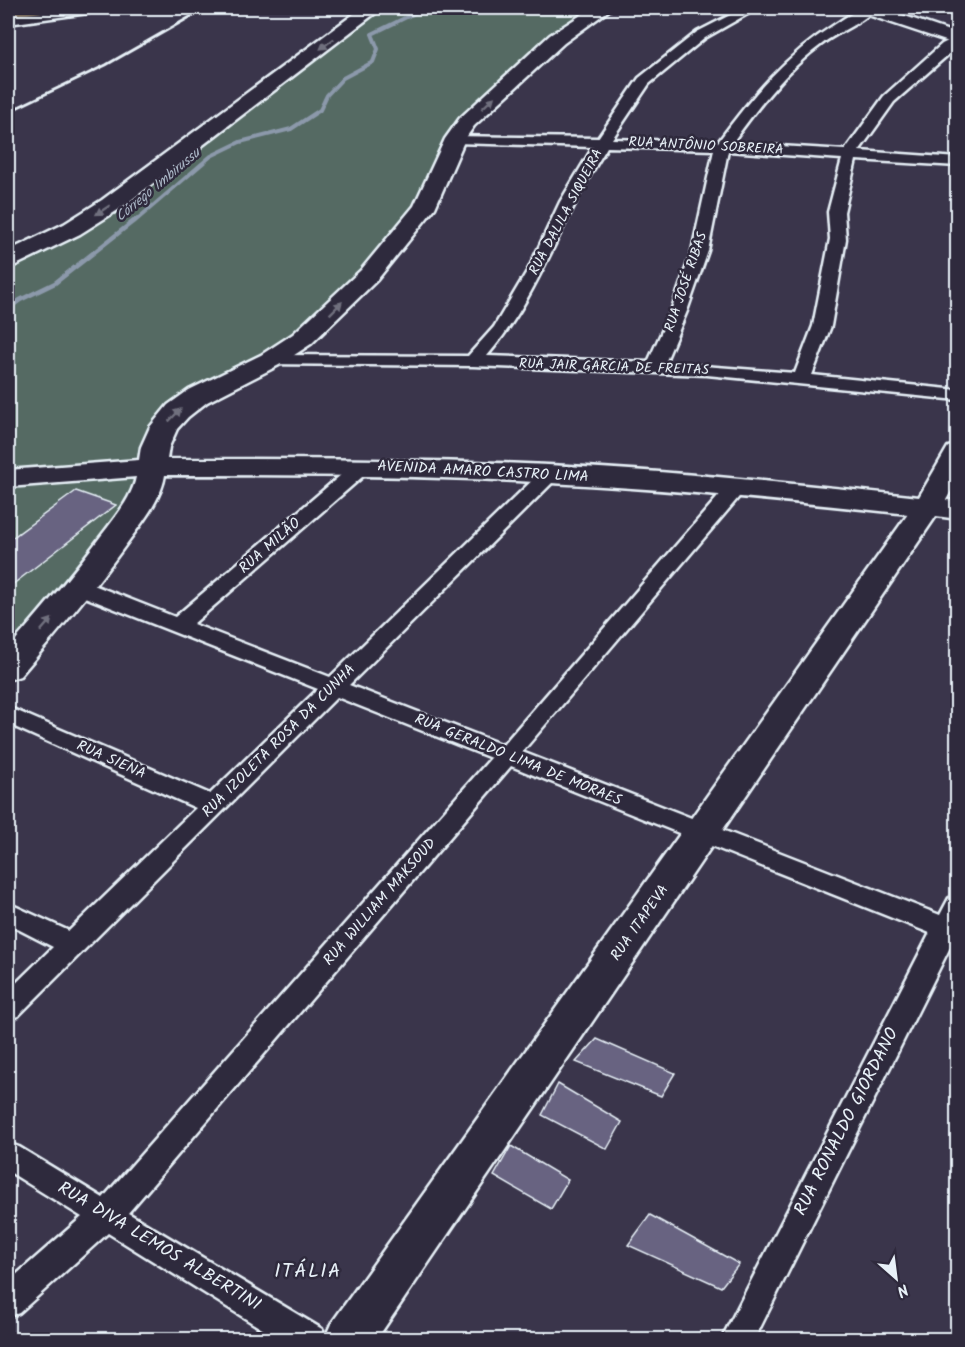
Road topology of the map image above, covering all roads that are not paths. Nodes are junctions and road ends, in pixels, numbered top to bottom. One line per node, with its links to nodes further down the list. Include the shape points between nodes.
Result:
1 (35, 8): 7 (main road)
2 (88, 8): 8 (street)
3 (373, 8): 15 (street, one-way to 15, via 110,205 72,229)
4 (603, 8): 10 (street, one-way to 4, via 539,55)
5 (752, 8): 11 (street, RUA DALILA SIQUEIRA, via 701,35 644,81)
6 (867, 8): 9 (street); 12 (street, RUA JOSÉ RIBAS, via 817,41 784,70)
7 (8, 12)
8 (8, 19)
9 (957, 40): 13 (street, via 889,99)
10 (454, 139): 11 (street, RUA ANTÔNIO SOBREIRA); 16 (street, one-way to 10, via 326,317 402,237 424,208)
11 (603, 141): 12 (street, RUA ANTÔNIO SOBREIRA); 17 (street, RUA DALILA SIQUEIRA, via 501,329)
12 (722, 146): 13 (street, RUA ANTÔNIO SOBREIRA); 18 (street, RUA JOSÉ RIBAS, via 700,250)
13 (850, 154): 14 (street, RUA ANTÔNIO SOBREIRA); 19 (street, via 836,212 837,240 822,326)
14 (957, 162)
15 (8, 260)
16 (270, 360): 17 (street, RUA JAIR GARCIA DE FREITAS); 22 (street, one-way to 16, via 155,447 164,427 178,411 198,396)
17 (473, 361): 18 (street, RUA JAIR GARCIA DE FREITAS)
18 (654, 369): 19 (street, RUA JAIR GARCIA DE FREITAS, via 707,370)
19 (801, 381): 20 (street, RUA JAIR GARCIA DE FREITAS)
20 (957, 395)
21 (957, 453): 27 (street, RUA ITAPEVA)
22 (153, 467): 23 (street, AVENIDA AMARO CASTRO LIMA); 25 (street, AVENIDA AMARO CASTRO LIMA); 28 (street, via 149,484 130,518)
23 (362, 467): 24 (street, AVENIDA AMARO CASTRO LIMA); 29 (street, RUA MILÃO)
24 (550, 474): 26 (street, AVENIDA AMARO CASTRO LIMA); 31 (street, RUA IZOLETA ROSA DA CUNHA)
25 (8, 478)
26 (736, 487): 27 (street, AVENIDA AMARO CASTRO LIMA); 33 (street, RUA WILLIAM MAKSOUD)
27 (943, 508): 35 (street, RUA ITAPEVA)
28 (79, 587): 29 (street, RUA GERALDO LIMA DE MORAES); 30 (street, one-way to 28)
29 (178, 626): 31 (street, RUA GERALDO LIMA DE MORAES)
30 (8, 669)
31 (334, 687): 33 (street, RUA GERALDO LIMA DE MORAES); 34 (street, RUA IZOLETA ROSA DA CUNHA)
32 (8, 715): 34 (street, RUA SIENA)
33 (507, 755): 35 (street, RUA GERALDO LIMA DE MORAES); 41 (street, RUA WILLIAM MAKSOUD)
34 (214, 806): 38 (street, RUA IZOLETA ROSA DA CUNHA)
35 (703, 833): 37 (street, RUA GERALDO LIMA DE MORAES); 44 (street, RUA ITAPEVA)
36 (8, 913): 38 (street)
37 (954, 922): 45 (street, RUA RONALDO GIORDANO)
38 (73, 945): 39 (street, RUA IZOLETA ROSA DA CUNHA)
39 (8, 1008)
40 (8, 1156): 41 (street, RUA DIVA LEMOS ALBERTINI)
41 (107, 1215): 42 (street, RUA WILLIAM MAKSOUD); 43 (street, RUA DIVA LEMOS ALBERTINI)
42 (8, 1302)
43 (310, 1340)
44 (348, 1340)
45 (737, 1340)

